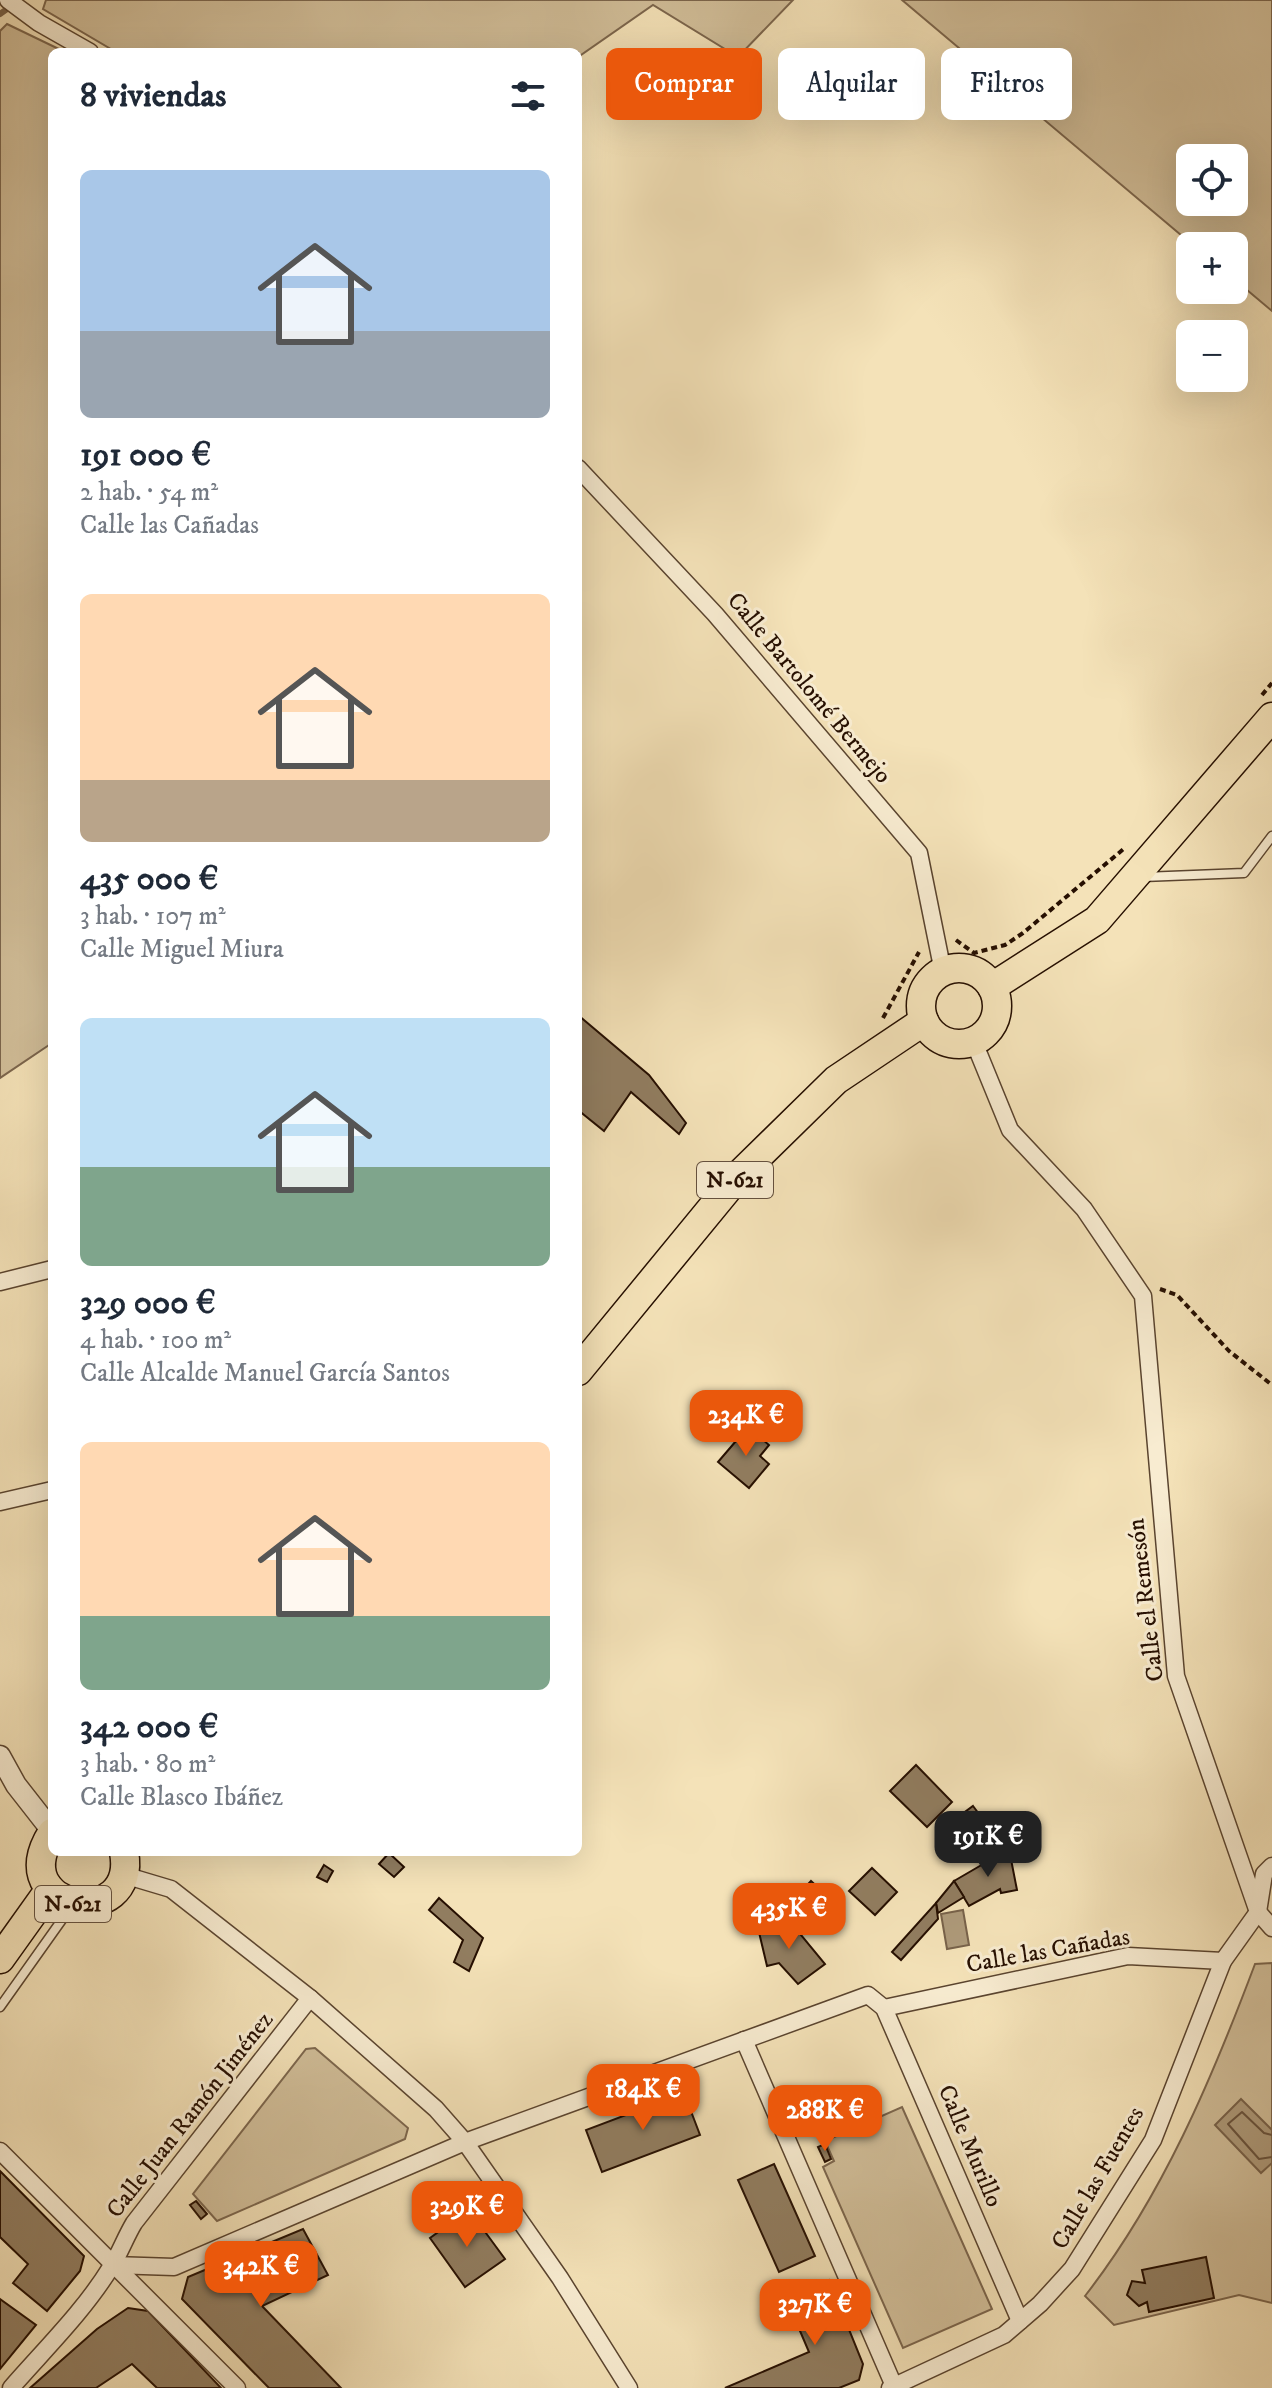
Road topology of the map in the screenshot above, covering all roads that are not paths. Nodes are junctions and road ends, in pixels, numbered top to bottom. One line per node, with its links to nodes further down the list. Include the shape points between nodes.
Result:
1 (14, 5): 2 (street)
2 (84, 48)
3 (582, 472): 7 (street, Calle Bartolomé Bermejo, via 715,614 919,853)
4 (1267, 728): 6 (highway)
5 (1272, 836): 6 (lane, via 1244,873)
6 (1134, 877): 8 (highway, via 1097,920)
7 (943, 972): 8 (highway, via 967,969); 9 (highway, via 924,992)
8 (992, 987): 10 (highway, via 996,1017)
9 (924, 1021): 10 (highway, via 941,1040 955,1045); 13 (highway, N-621, via 836,1080 739,1175)
10 (974, 1042): 23 (street, Calle el Remesón, via 1010,1130 1084,1209 1143,1296 1176,1676)
11 (48, 1270): 12 (street)
12 (0, 1282)
13 (582, 1366)
14 (48, 1491): 15 (street)
15 (0, 1502)
16 (0, 1756): 17 (street)
17 (48, 1827)
18 (48, 1839): 21 (highway, N-621, via 40,1863)
19 (124, 1863): 22 (highway, N-621, via 108,1897); 27 (street, via 171,1889)
20 (1272, 1866): 23 (street, via 1264,1874)
21 (50, 1889): 22 (highway, N-621); 25 (highway, N-621)
22 (74, 1904): 28 (lane)
23 (1258, 1912): 24 (street, Calle el Remesón); 26 (street, Calle las Fuentes)
24 (1272, 1928)
25 (0, 1959)
26 (1223, 1961): 29 (street, Calle las Cañadas, via 1128,1956); 34 (street, Calle las Fuentes, via 1153,2140 1072,2269)
27 (310, 1998): 31 (street, via 436,2109); 33 (street, Calle Juan Ramón Jiménez, via 134,2223)
28 (0, 2007)
29 (884, 2008): 30 (street, Calle Murillo, via 868,1995); 34 (street, Calle Murillo)
30 (744, 2040): 31 (street); 35 (street)
31 (465, 2142): 33 (street, via 174,2267); 38 (street)
32 (0, 2151): 33 (street)
33 (113, 2265): 36 (street, Calle Juan Ramón Jiménez); 37 (street)
34 (1020, 2321): 35 (street, Calle las Fuentes, via 1004,2335)
35 (892, 2387)
36 (11, 2388)
37 (237, 2388)
38 (629, 2388)

